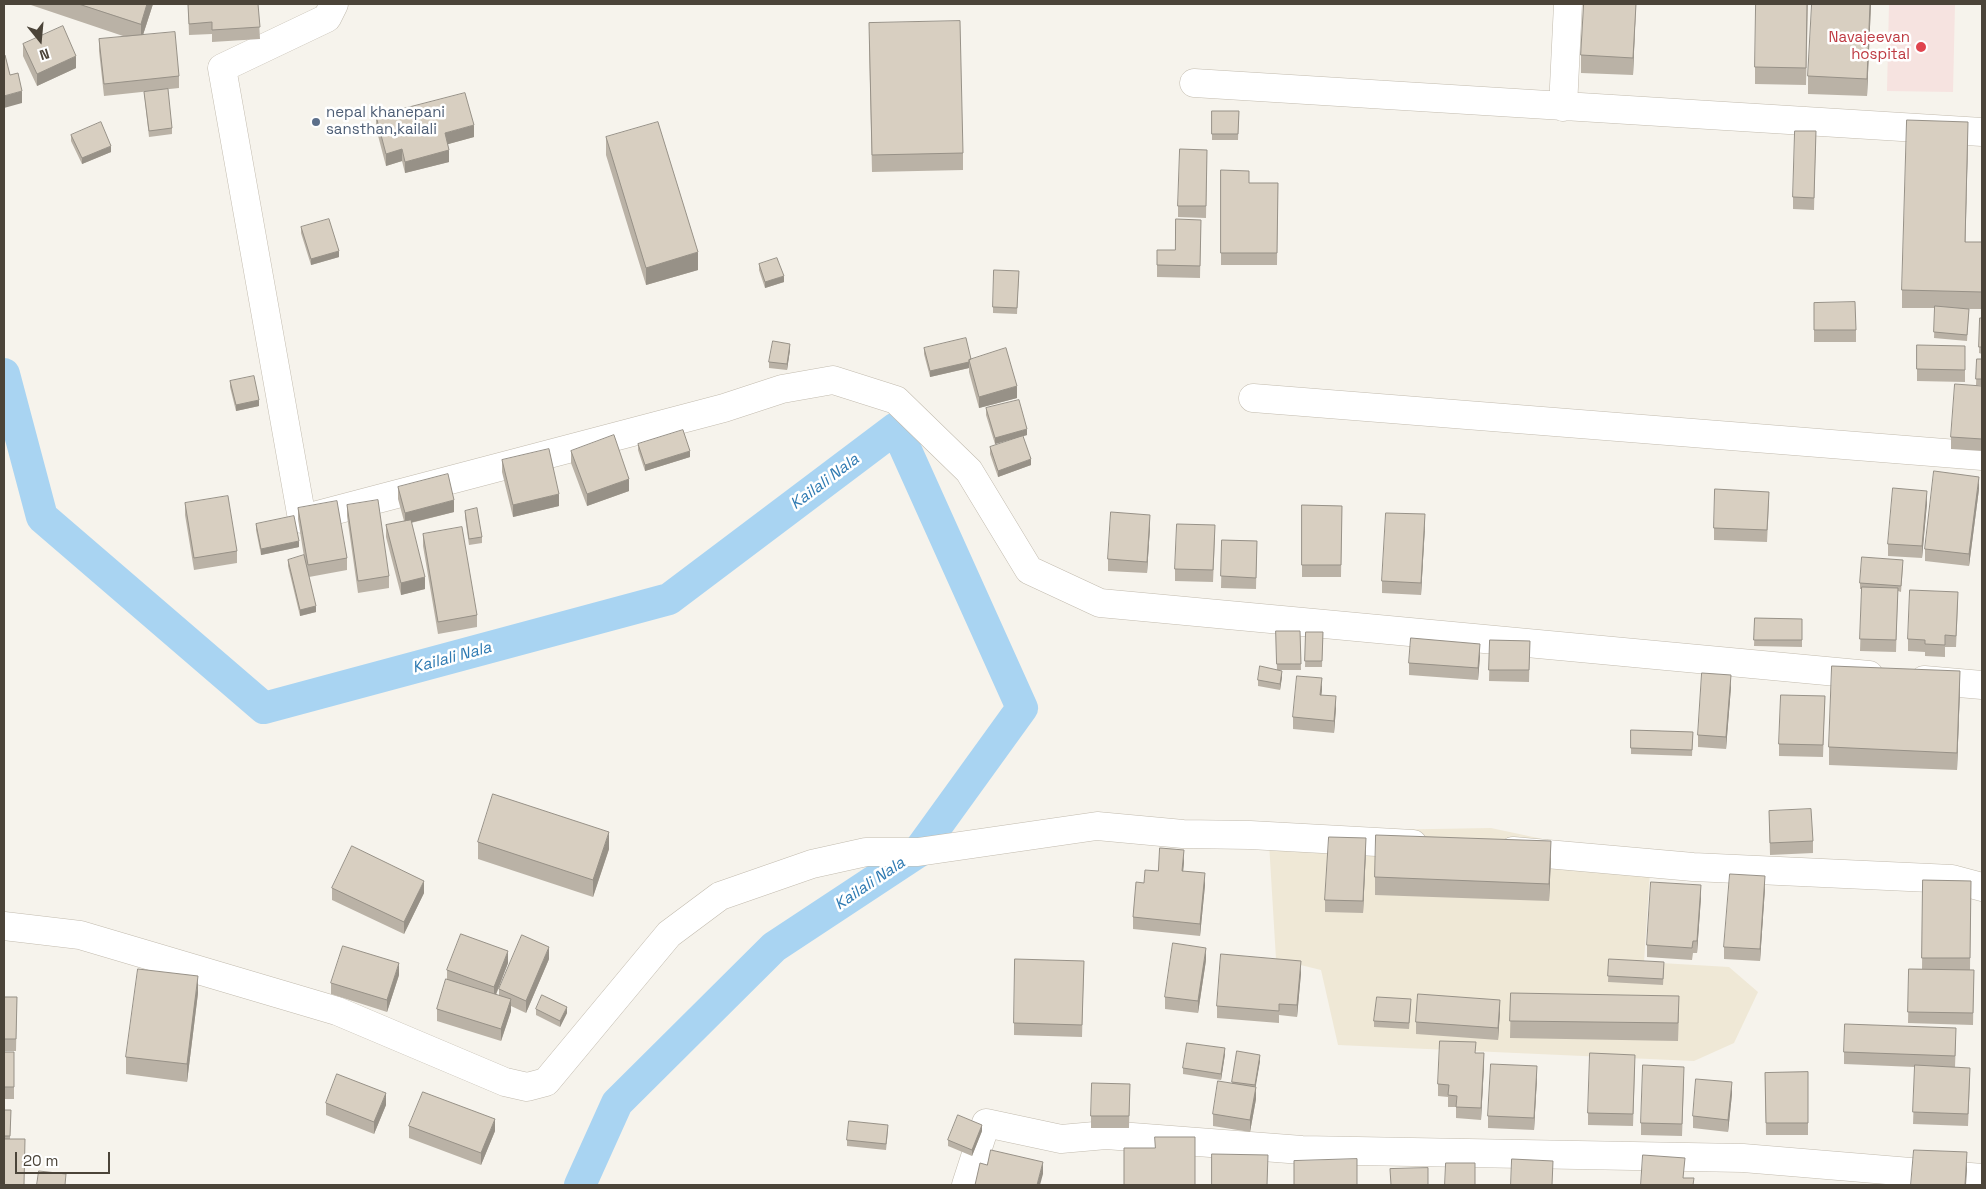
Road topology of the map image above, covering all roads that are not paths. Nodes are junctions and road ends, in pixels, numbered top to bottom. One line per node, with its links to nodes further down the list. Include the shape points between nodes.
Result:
1 (334, 4): 8 (street, via 327,18 222,68 302,518 782,390 833,380 896,400 969,472 1029,570 1100,603)
2 (1568, 4): 4 (street)
3 (1194, 83): 4 (street)
4 (1563, 107): 5 (street)
5 (1982, 132)
6 (1253, 398): 7 (street)
7 (1982, 456)
8 (1982, 685)
9 (1438, 845): 12 (street, via 1183,834 1097,826 918,852 866,852 812,864 720,896 669,934 546,1082 527,1087 505,1082 337,1011 80,935)
10 (1487, 849): 11 (street, via 1693,867 1952,879)
11 (1982, 887)
12 (4, 926)
13 (1982, 1178): 14 (street, via 1743,1158 1302,1150 1106,1135 1061,1139 986,1123)
14 (966, 1185)

